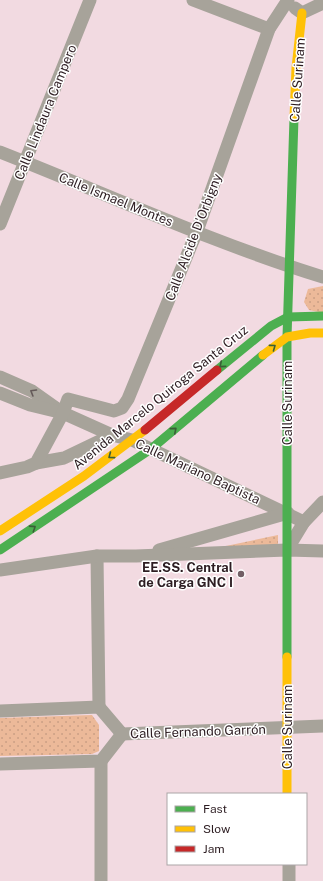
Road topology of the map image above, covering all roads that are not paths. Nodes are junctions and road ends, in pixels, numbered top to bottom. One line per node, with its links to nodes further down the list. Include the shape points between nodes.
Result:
1 (90, 0): 8 (street, Calle Lindaura Campero)
2 (193, 0): 6 (street)
3 (288, 1): 5 (street); 6 (street, Calle Alcide D'Orbigny)
4 (322, 6): 5 (street)
5 (302, 13): 11 (main road, Calle Surinam, via 296,68)
6 (270, 29): 10 (street, Calle Alcide D'Orbigny)
7 (0, 152): 8 (street, Calle Ismael Montes)
8 (25, 162): 9 (street, Calle Lindaura Campero); 10 (street, Calle Ismael Montes)
9 (0, 224)
10 (197, 231): 11 (street, Calle Ismael Montes); 19 (street, Calle Alcide D'Orbigny, via 128,399 122,408 114,411 68,398)
11 (288, 267): 12 (street, Calle Ismael Montes); 14 (main road, Calle Surinam)
12 (323, 277)
13 (323, 316): 14 (main road)
14 (288, 317): 16 (main road, Calle Surinam); 21 (main road, Avenida Marcelo Quiroga Santa Cruz, one-way to 21, via 258,336)
15 (323, 333): 16 (main road, via 310,332)
16 (287, 337): 22 (main road, one-way to 16); 26 (main road, Calle Surinam)
17 (0, 377): 19 (street, Calle Mariano Baptista, one-way to 17, via 32,391)
18 (0, 393): 19 (street, Calle Mariano Baptista, via 30,405)
19 (63, 413): 20 (street, Calle Mariano Baptista); 23 (street)
20 (112, 435): 21 (street, Calle Mariano Baptista); 23 (street, via 64,458)
21 (132, 440): 22 (street, Calle Mariano Baptista); 28 (main road, Avenida Marcelo Quiroga Santa Cruz, one-way to 28, via 84,476)
22 (151, 449): 26 (street, Calle Mariano Baptista); 29 (main road, one-way to 22)
23 (36, 463): 24 (street)
24 (0, 472)
25 (323, 502): 27 (street)
26 (288, 513): 27 (street, Calle Mariano Baptista); 30 (main road, Calle Surinam); 33 (street)
27 (304, 522): 30 (street)
28 (0, 531)
29 (0, 550)
30 (287, 550): 31 (street); 33 (street); 38 (main road, Calle Surinam)
31 (323, 551)
32 (97, 556): 33 (street); 34 (street); 35 (street)
33 (136, 556)
34 (0, 570)
35 (99, 707): 36 (street); 39 (street, Calle Fernando Garrón)
36 (0, 711)
37 (323, 726): 38 (street, Calle Fernando Garrón)
38 (286, 727): 39 (street, Calle Fernando Garrón); 42 (main road, Calle Surinam)
39 (122, 734): 40 (street, Calle Fernando Garrón)
40 (100, 761): 41 (street); 44 (street)
41 (0, 764)
42 (287, 793)
43 (288, 865): 45 (street)
44 (102, 881)
45 (289, 881)

